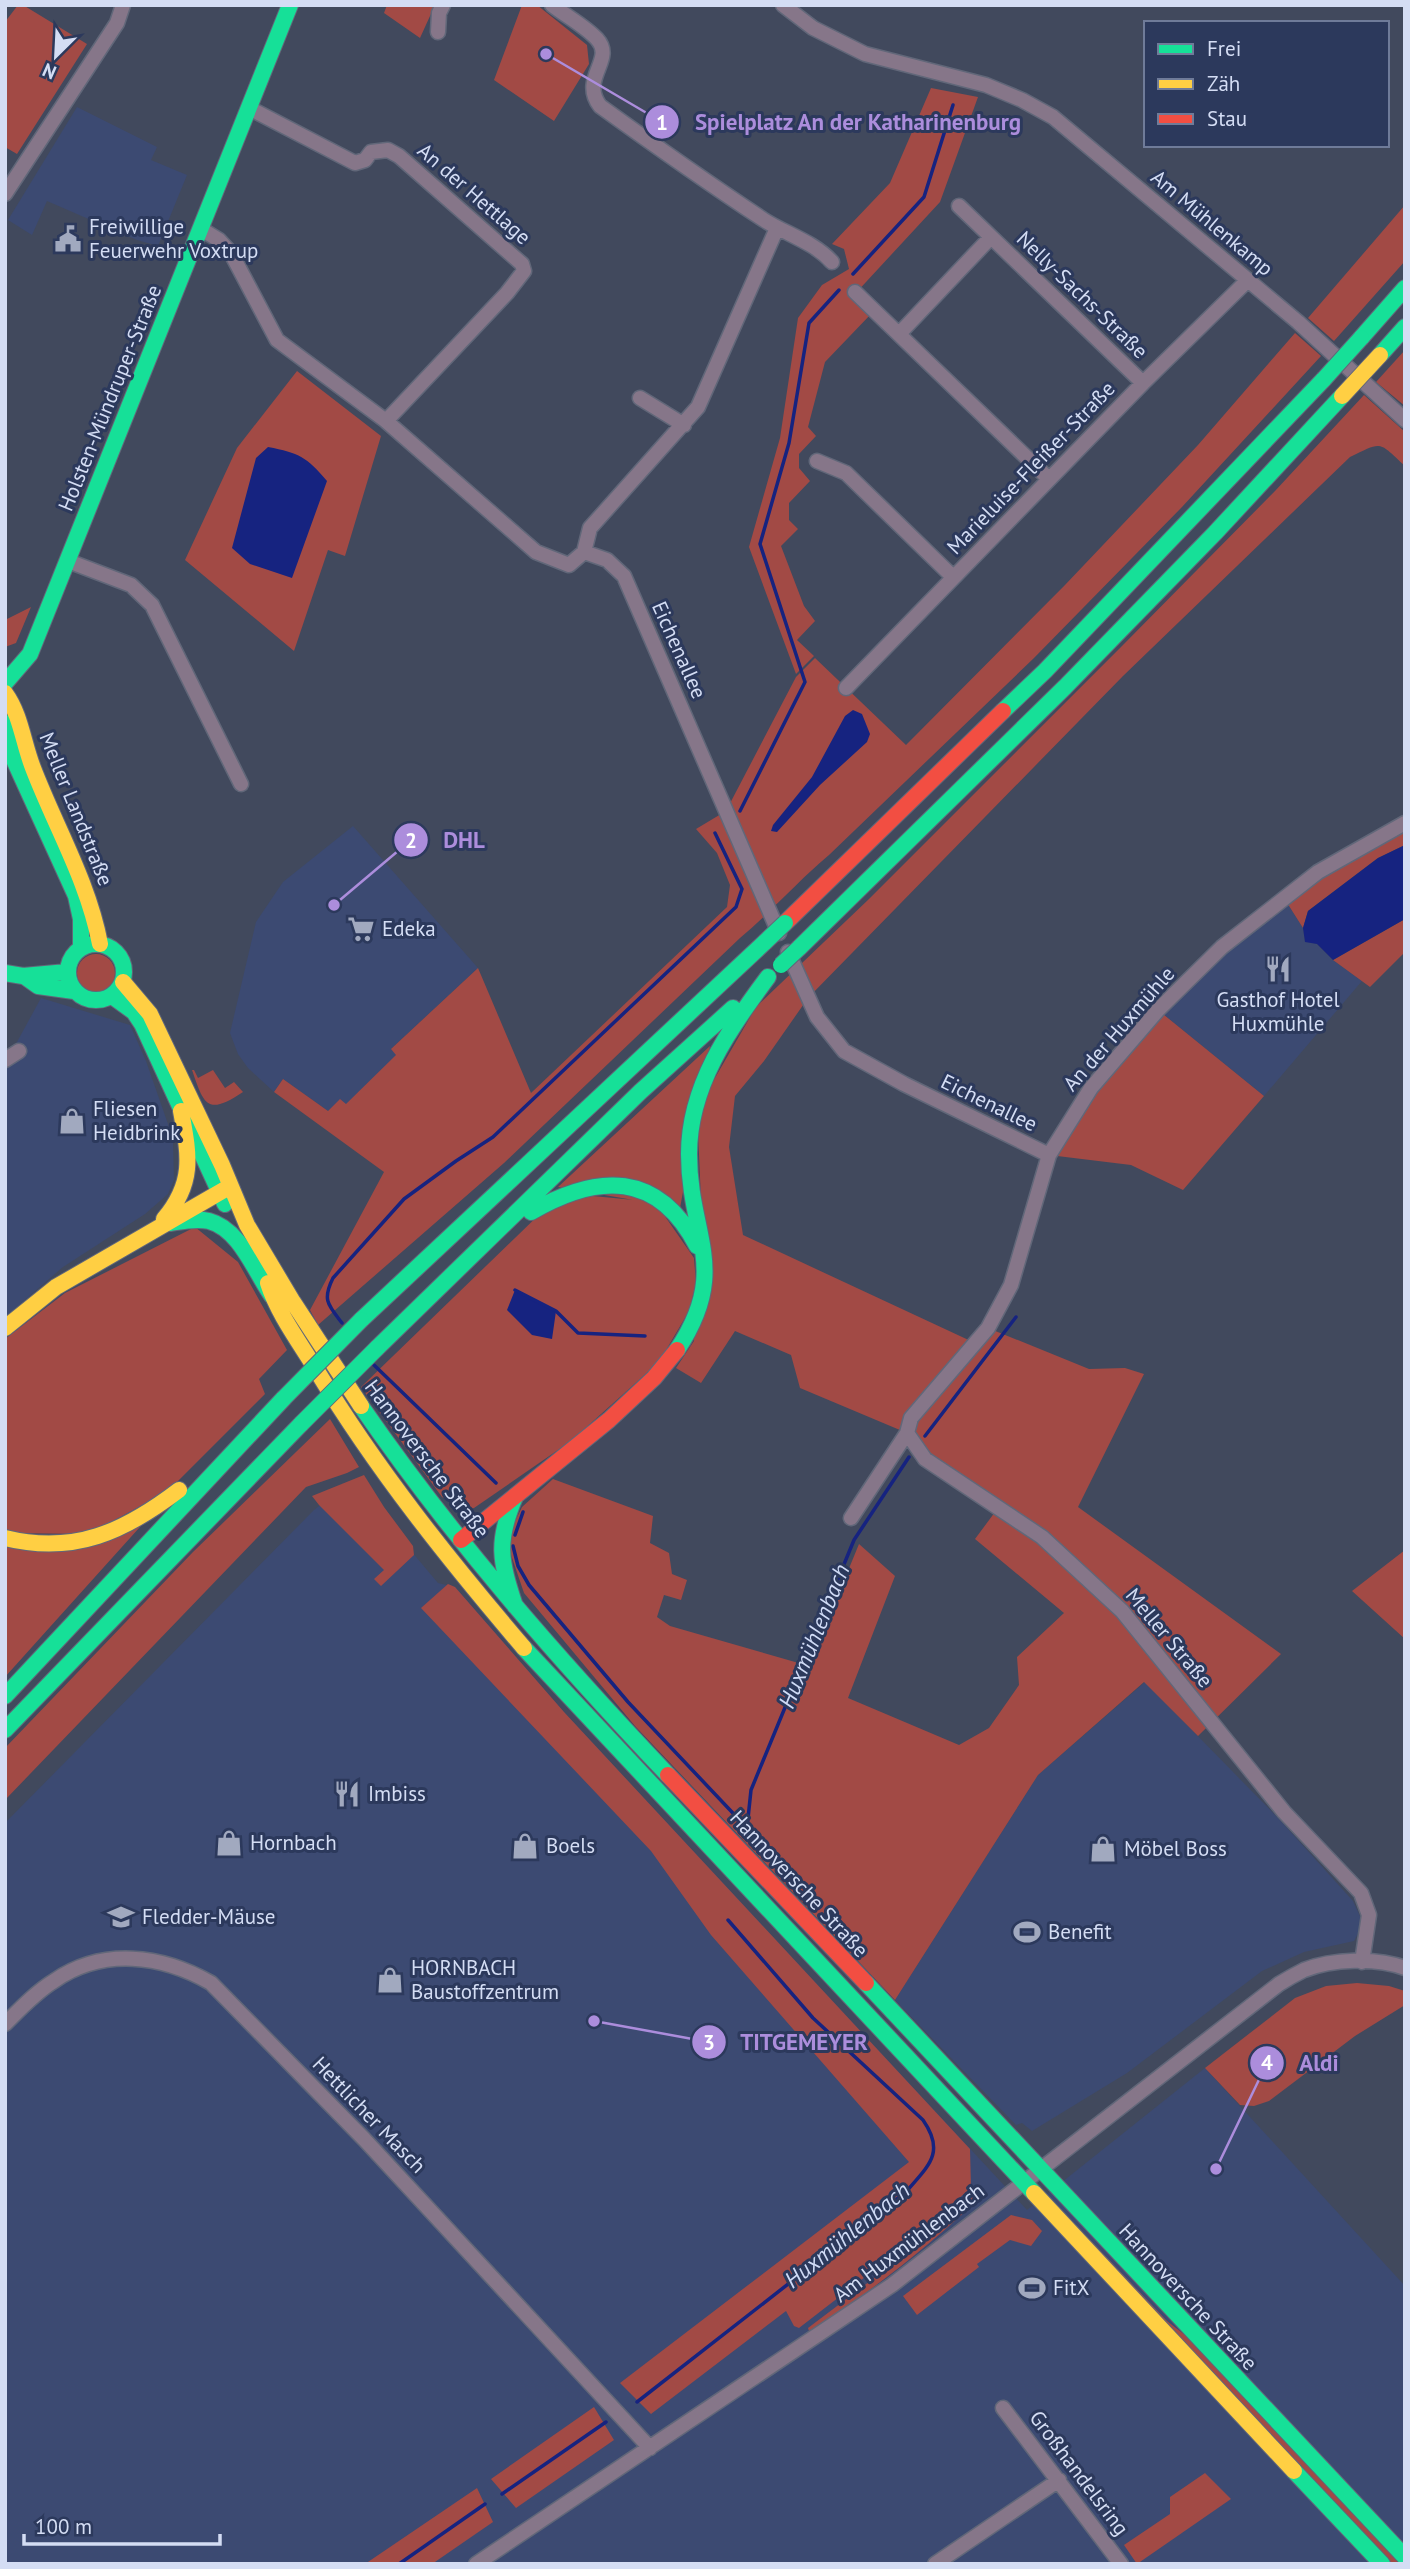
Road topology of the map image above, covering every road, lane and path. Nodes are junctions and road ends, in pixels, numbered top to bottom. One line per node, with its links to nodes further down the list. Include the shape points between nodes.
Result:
1 (123, 5): 8 (street, via 117,23)
2 (290, 5): 7 (main road, Holsten-Mündruper-Straße)
3 (443, 5): 6 (street)
4 (552, 5): 10 (street, via 598,40 603,50 592,84 592,96 600,106)
5 (783, 5): 14 (street, Am Mühlenkamp, via 813,28 865,54 986,85 1053,117)
6 (438, 32)
7 (249, 107): 11 (main road, Holsten-Mündruper-Straße); 22 (street, An der Hettlage, via 355,163 371,152 388,150 522,264 524,271 507,293)
8 (5, 194)
9 (959, 206): 12 (street, Nelly-Sachs-Straße)
10 (777, 228): 13 (street, via 821,250); 23 (street, via 698,407)
11 (201, 229): 22 (street, via 231,253 277,340); 27 (main road, Holsten-Mündruper-Straße)
12 (991, 237): 18 (street, Nelly-Sachs-Straße); 19 (street, Nelly-Sachs-Straße)
13 (832, 262)
14 (1248, 280): 19 (street, Marieluise-Fleißer-Straße); 21 (street, Am Mühlenkamp)
15 (1405, 288): 55 (main road, bridge, via 1045,671 765,942 361,1320)
16 (855, 292): 18 (street)
17 (1405, 327): 41 (main road, bridge, via 1065,687)
18 (898, 334): 25 (street)
19 (1143, 383): 25 (street, Marieluise-Fleißer-Straße)
20 (640, 398): 23 (street)
21 (1405, 420)
22 (386, 421): 26 (street, via 536,552 569,565)
23 (684, 425): 26 (street, via 590,528)
24 (817, 461): 28 (street, via 846,473)
25 (1049, 479): 28 (street, Marieluise-Fleißer-Straße)
26 (584, 552): 48 (street, Eichenallee, via 607,560 624,576 817,1017 844,1051)
27 (68, 561): 29 (main road, Holsten-Mündruper-Straße, via 30,654); 34 (street, via 131,585 152,605)
28 (953, 577): 30 (street, Marieluise-Fleißer-Straße)
29 (5, 683)
30 (846, 688)
31 (5, 693): 36 (main road, Meller Landstraße, via 15,704 27,753 89,891)
32 (5, 723): 33 (main road, Meller Landstraße)
33 (10, 759): 37 (main road, Meller Landstraße, via 76,896)
34 (241, 784)
35 (1405, 823): 48 (street, An der Huxmühle, via 1318,872 1222,947 1158,1010 1091,1088)
36 (100, 944): 37 (main road); 42 (main road, via 120,958)
37 (81, 948): 38 (main road)
38 (67, 972): 40 (main road); 43 (main road)
39 (5, 973): 40 (main road)
40 (23, 976): 43 (main road, via 38,986)
41 (768, 977): 51 (main road); 52 (main road, via 724,1039 694,1107 688,1144 691,1185)
42 (123, 982): 44 (main road); 49 (main road, via 143,1004 162,1037 222,1165)
43 (74, 991): 44 (main road, via 88,1000)
44 (111, 996): 47 (main road, via 134,1012 142,1024)
45 (19, 1051): 46 (street)
46 (5, 1060)
47 (181, 1111): 49 (main road); 50 (main road, via 188,1181 177,1206)
48 (1049, 1155): 56 (street, An der Huxmühle, via 1011,1285 988,1328 911,1418)
49 (223, 1190): 50 (main road); 53 (main road, Hannoversche Straße); 60 (main road, Hannoversche Straße, via 348,1390)
50 (155, 1228): 53 (main road, via 192,1219 218,1223 230,1231); 54 (main road, via 56,1287)
51 (488, 1240): 52 (main road, via 574,1189 621,1184 662,1201 682,1219); 64 (main road, bridge, via 301,1424)
52 (706, 1262): 57 (main road, via 698,1312 666,1363 621,1409)
53 (272, 1296): 61 (main road, Hannoversche Straße, via 335,1402)
54 (5, 1328)
55 (252, 1433): 59 (main road, via 130,1525 92,1540 50,1545); 63 (main road)
56 (907, 1433): 58 (street, An der Huxmühle); 65 (street, Meller Straße, via 925,1459 1042,1537 1122,1611 1284,1812 1361,1893 1367,1905 1368,1928)
57 (516, 1496): 60 (main road); 62 (main road, via 503,1522 500,1545)
58 (852, 1518)
59 (5, 1538)
60 (461, 1540): 61 (main road); 62 (main road, Hannoversche Straße)
61 (444, 1553): 69 (main road, Hannoversche Straße, via 561,1689)
62 (515, 1606): 68 (main road, Hannoversche Straße, via 615,1719)
63 (5, 1696)
64 (5, 1730)
65 (1362, 1962): 66 (street, Am Huxmühlenbach); 68 (street, Am Huxmühlenbach, via 1305,1970 1279,1984)
66 (1405, 1968)
67 (5, 2024): 71 (street, Hettlicher Masch, via 54,1980 109,1959 157,1961 211,1983 364,2139)
68 (1041, 2170): 69 (street, Am Huxmühlenbach); 73 (main road, Hannoversche Straße)
69 (1023, 2183): 71 (street, Am Huxmühlenbach, via 892,2285); 77 (main road, Hannoversche Straße)
70 (1003, 2407): 72 (street, Großhandelsring)
71 (650, 2448): 74 (street, Am Huxmühlenbach)
72 (1059, 2480): 75 (street); 76 (street, Großhandelsring)
73 (1405, 2557)
74 (476, 2564)
75 (935, 2564)
76 (1121, 2564)
77 (1382, 2564)

